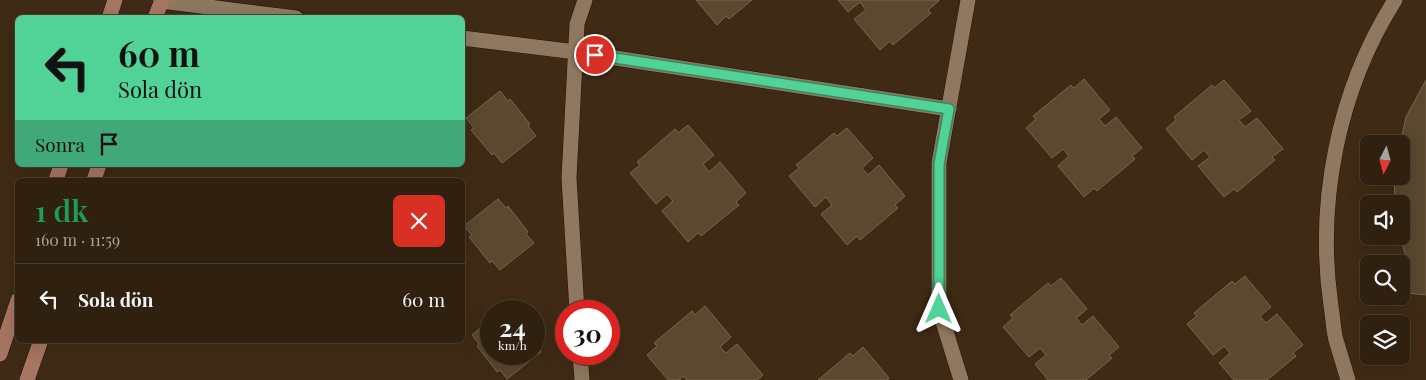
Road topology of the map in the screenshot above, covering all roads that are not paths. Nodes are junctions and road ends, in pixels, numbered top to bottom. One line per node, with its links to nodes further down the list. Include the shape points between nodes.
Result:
1 (114, 0): 6 (main road)
2 (162, 0): 7 (main road); 8 (street)
3 (585, 0): 10 (street, via 577,24)
4 (968, 0): 11 (street)
5 (1395, 0): 20 (street, via 1364,58 1348,98 1333,158 1326,222 1327,278 1336,338)
6 (110, 15)
7 (155, 15)
8 (274, 15)
9 (465, 38): 10 (street)
10 (576, 52): 11 (street); 12 (street, via 569,178)
11 (949, 109): 19 (street, via 939,164 939,309)
12 (576, 300)
13 (15, 309): 15 (main road)
14 (40, 343): 17 (main road)
15 (0, 354)
16 (581, 365): 18 (street)
17 (27, 380)
18 (582, 380)
19 (961, 380)
20 (1348, 380)

